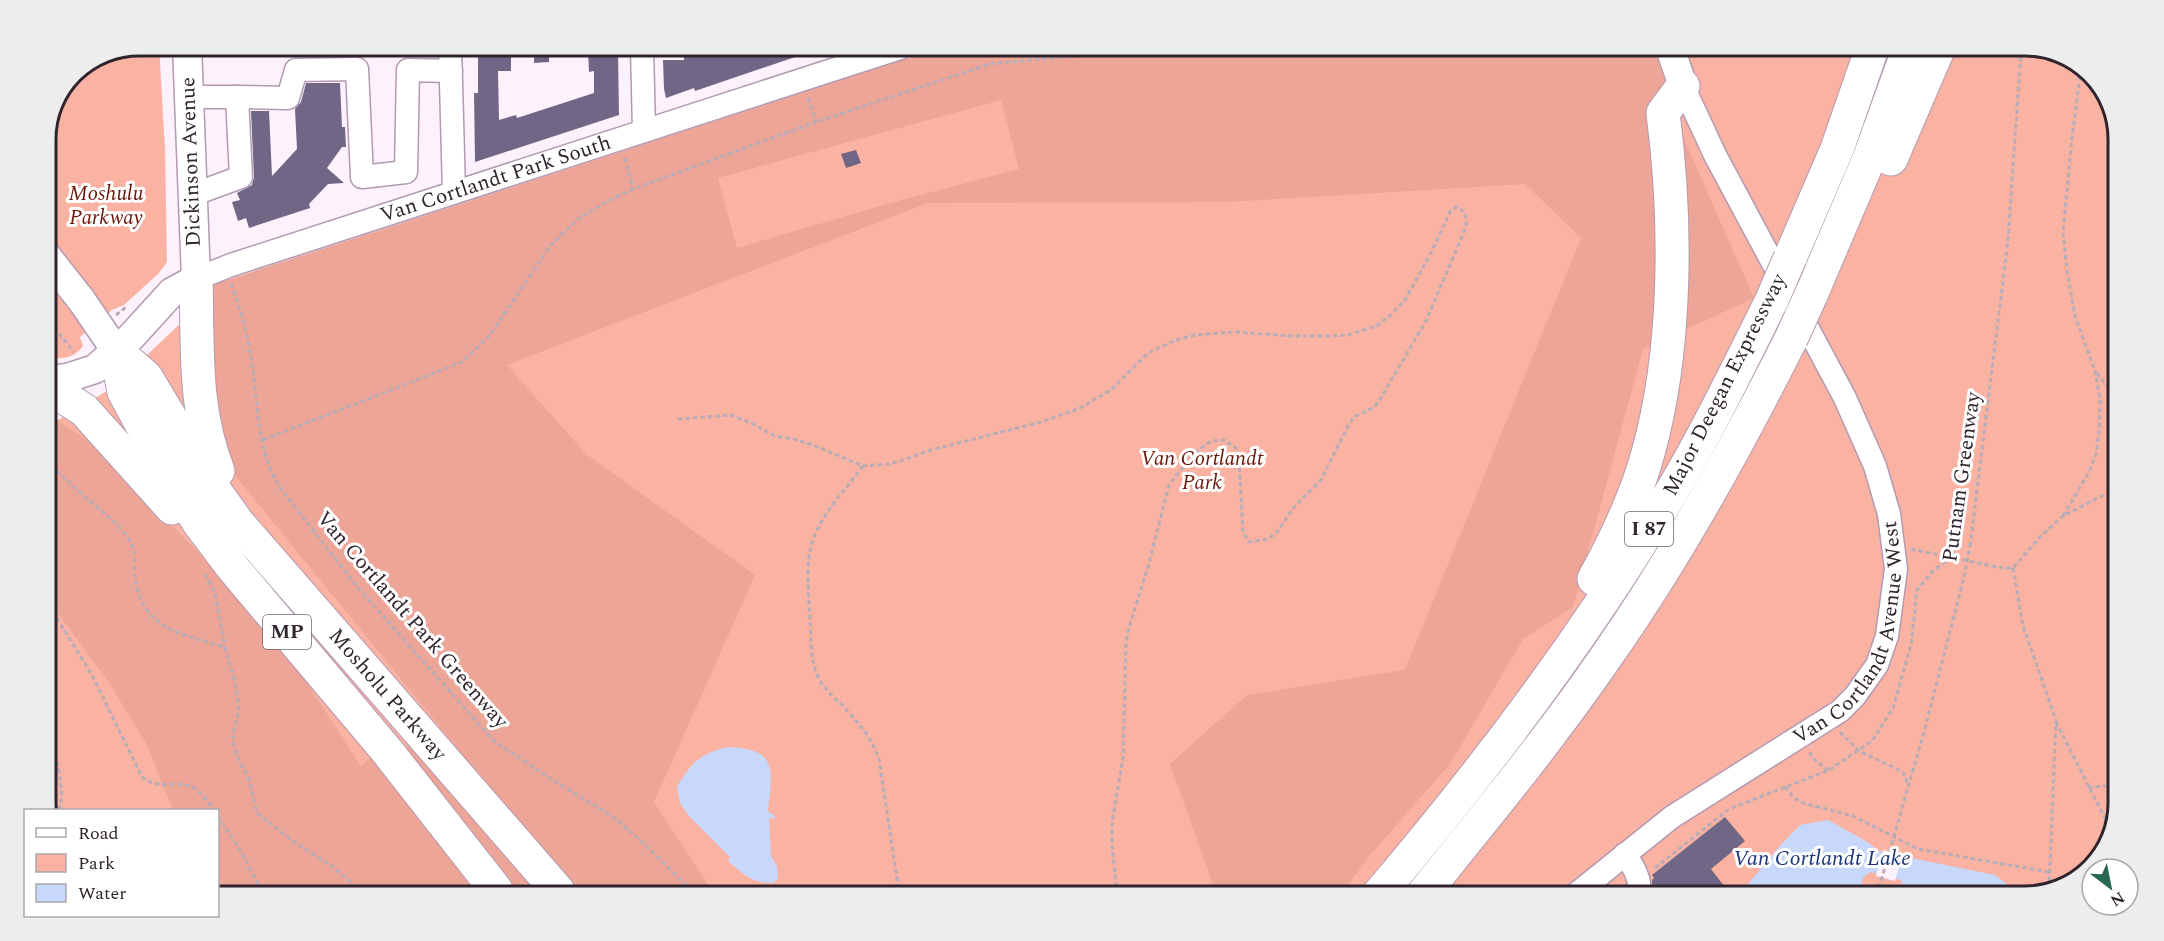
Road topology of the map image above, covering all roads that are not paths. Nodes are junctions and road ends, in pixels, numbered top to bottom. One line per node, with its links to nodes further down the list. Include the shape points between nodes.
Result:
1 (187, 56): 11 (main road, Dickinson Avenue)
2 (450, 56): 9 (street)
3 (642, 56): 13 (street)
4 (1673, 56): 10 (main road)
5 (1869, 56): 26 (highway, Major Deegan Expressway / I 87, bridge, via 1837,148 1771,302 1728,388 1642,540)
6 (1906, 56): 20 (highway, Major Deegan Expressway / I 87)
7 (1935, 56): 20 (highway, via 1874,195)
8 (836, 58): 13 (street, Van Cortlandt Park South, via 802,80)
9 (451, 71): 12 (street, via 408,70 406,172 362,177 357,69 296,70 288,98); 14 (street)
10 (1683, 86): 26 (highway, via 1663,113 1671,211 1669,323 1662,391 1648,453 1619,532); 27 (street, Van Cortlandt Avenue West, via 1715,155 1845,398 1875,466 1889,514 1896,569 1887,636 1877,665 1855,696 1827,720 1672,817)
11 (189, 97): 12 (street); 15 (main road, Dickinson Avenue)
12 (237, 98): 15 (street, via 241,177)
13 (644, 131): 14 (street, Van Cortlandt Park South)
14 (454, 192): 19 (street, Van Cortlandt Park South)
15 (192, 195): 19 (main road, Dickinson Avenue)
16 (56, 260): 18 (main road)
17 (56, 267): 18 (main road, Mosholu Parkway / MP)
18 (63, 276): 21 (main road, Mosholu Parkway / MP)
19 (196, 279): 21 (main road, Van Cortlandt Park South, via 172,292); 24 (highway, via 202,419)
20 (1818, 281): 31 (highway, Major Deegan Expressway / I 87, bridge, via 1708,497 1640,608 1539,751)
21 (116, 351): 22 (main road, Van Cortlandt Park South, via 95,369); 24 (highway, Mosholu Parkway / MP, via 146,377); 25 (highway, Mosholu Parkway / MP, via 124,392)
22 (56, 380)
23 (56, 390): 25 (highway, via 84,410 179,515)
24 (238, 523): 29 (highway, Mosholu Parkway / MP)
25 (209, 558): 28 (highway, Mosholu Parkway / MP, via 387,751)
26 (1510, 733): 30 (highway, Major Deegan Expressway / I 87)
27 (1625, 854): 32 (street, Van Cortlandt Avenue West); 33 (street, via 1634,866)
28 (493, 886)
29 (554, 886)
30 (1386, 886)
31 (1429, 886)
32 (1586, 886)
33 (1639, 886)

